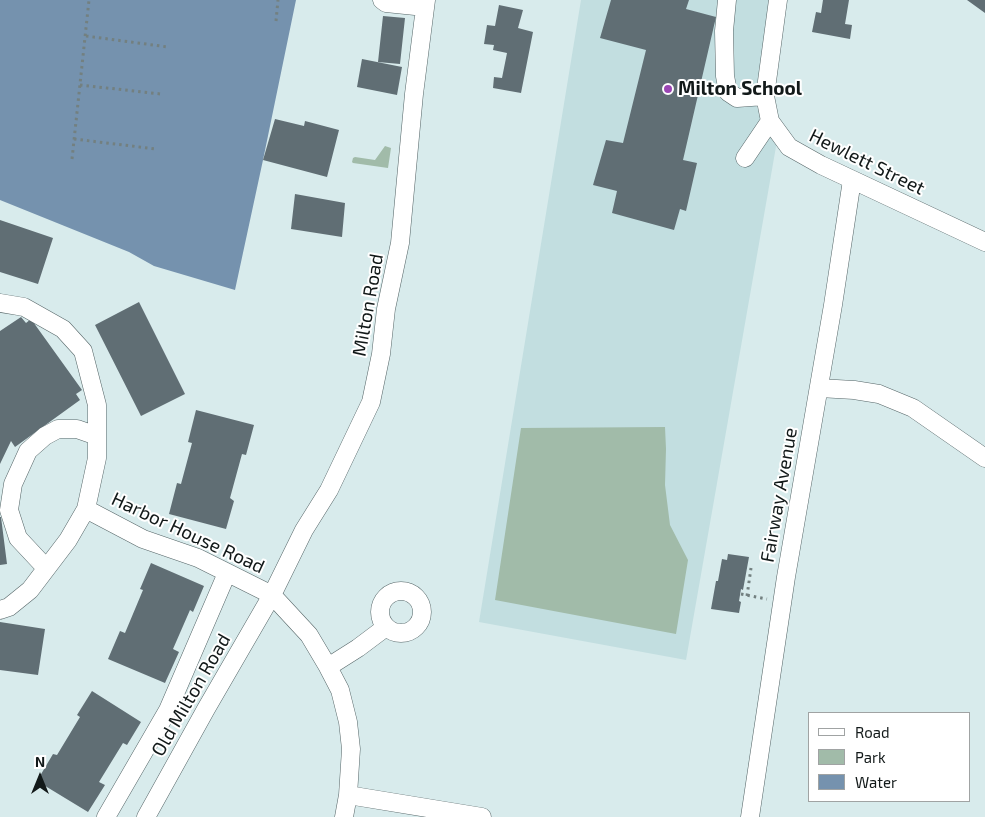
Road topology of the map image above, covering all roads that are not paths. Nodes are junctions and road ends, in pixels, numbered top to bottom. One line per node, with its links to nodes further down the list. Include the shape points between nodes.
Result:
1 (727, 0): 5 (street, via 724,31 728,92 738,98)
2 (778, 0): 5 (street, Hewlett Street)
3 (379, 1): 4 (street)
4 (426, 4): 17 (street, Milton Road, via 400,243 370,402 329,490 304,530)
5 (765, 96): 6 (street, Hewlett Street)
6 (770, 121): 7 (street); 8 (street, Hewlett Street, via 789,147)
7 (745, 158)
8 (852, 180): 9 (street, Hewlett Street); 11 (street, Fairway Avenue)
9 (985, 242)
10 (0, 302): 12 (street, Harbor House Road, via 24,307 63,329 83,351 97,404)
11 (819, 388): 13 (street, via 879,394 913,408); 26 (street, Fairway Avenue, via 782,602)
12 (97, 436): 14 (street, Harbor House Road, via 97,458); 15 (street, via 76,429 58,429 45,436 28,452 13,484 9,510 18,538)
13 (985, 458)
14 (86, 509): 15 (street, Harbor House Road); 16 (street, Harbor House Road, via 143,538 198,558)
15 (46, 568): 18 (street, Harbor House Road, via 30,590 10,607)
16 (227, 573): 17 (street, Harbor House Road); 22 (street, via 168,710)
17 (272, 595): 20 (street, via 309,635); 23 (street, Old Milton Road)
18 (0, 610)
19 (386, 627): 20 (street)
20 (328, 667): 21 (street, via 340,690 348,722 351,749)
21 (348, 795): 24 (street); 25 (street)
22 (106, 817)
23 (146, 817)
24 (344, 817)
25 (482, 817)
26 (750, 817)

